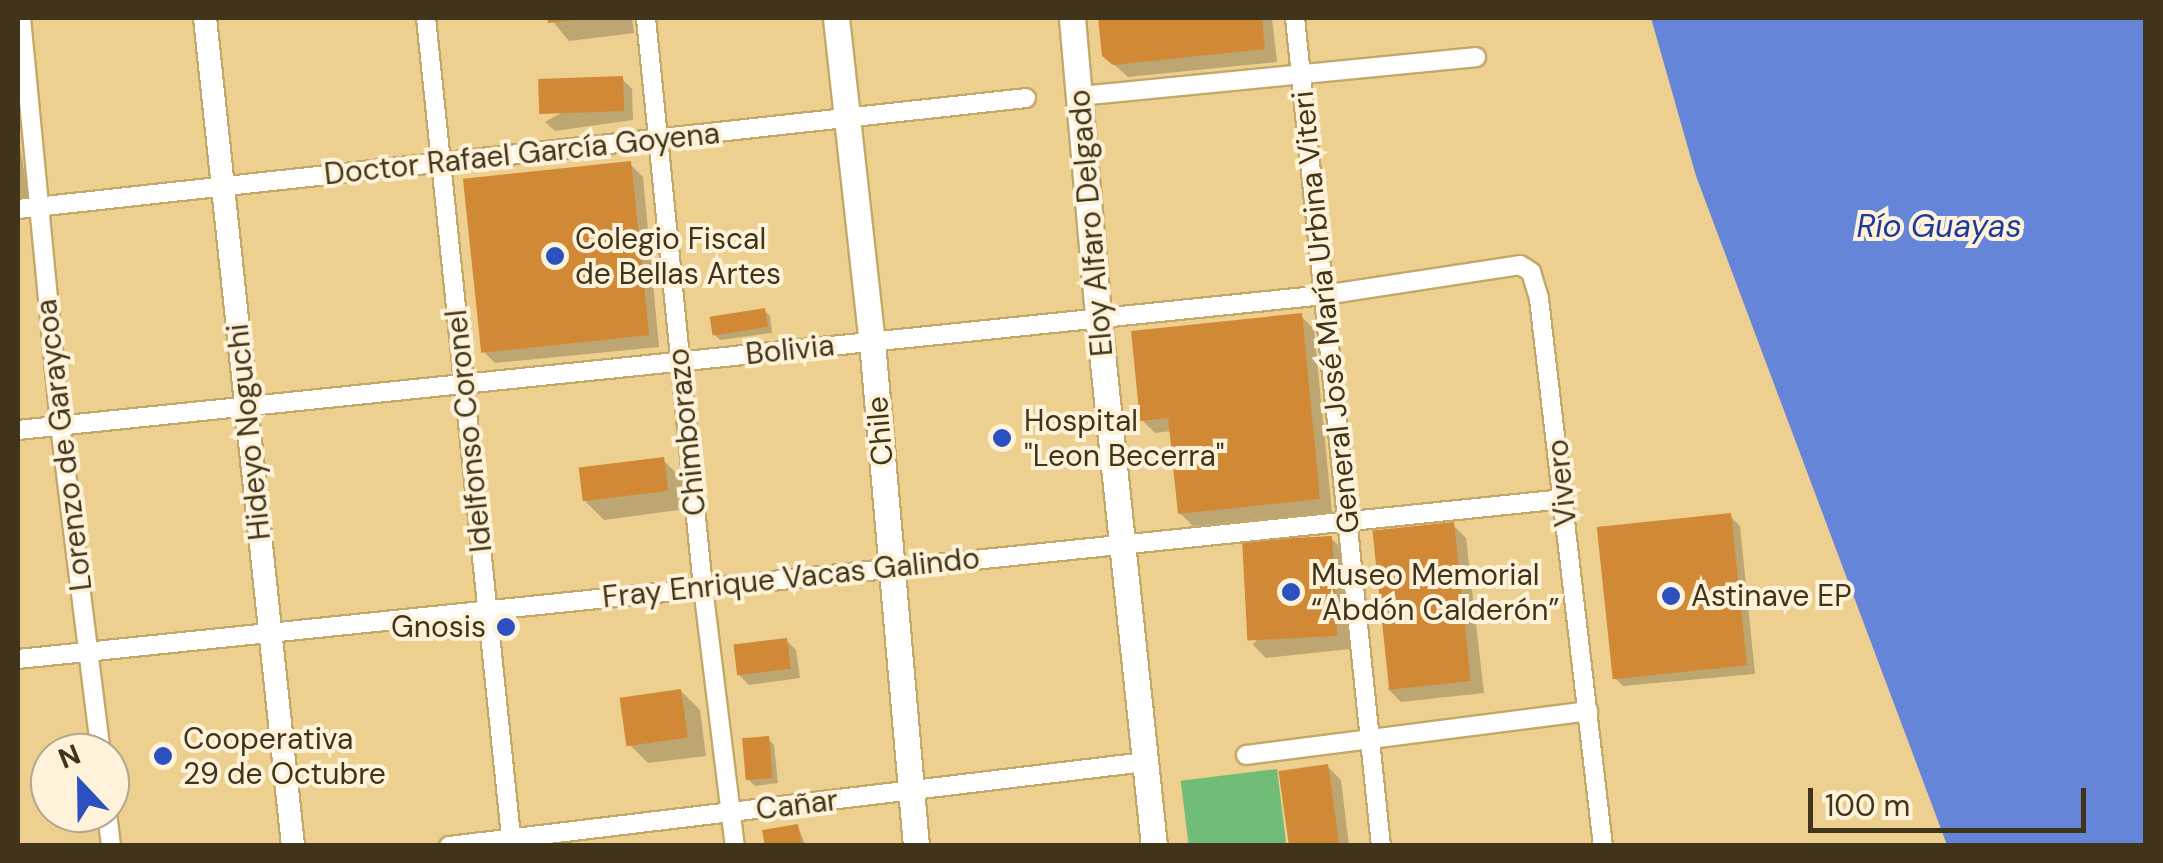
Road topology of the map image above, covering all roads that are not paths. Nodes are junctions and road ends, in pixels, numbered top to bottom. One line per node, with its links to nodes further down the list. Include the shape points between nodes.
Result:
1 (21, 18): 16 (street, Lorenzo de Garaycoa)
2 (205, 18): 15 (street, Hideyo Noguchi)
3 (426, 18): 14 (street, Idelfonso Coronel)
4 (646, 18): 13 (street, Chimborazo)
5 (836, 18): 12 (main road, Chile)
6 (1072, 18): 10 (main road, Eloy Alfaro Delgado)
7 (1295, 18): 9 (street, General José María Urbina Viteri)
8 (1476, 56): 9 (street)
9 (1301, 74): 10 (street); 18 (street, General José María Urbina Viteri)
10 (1080, 96): 20 (main road, Eloy Alfaro Delgado)
11 (1026, 98): 12 (street, Doctor Rafael García Goyena)
12 (847, 118): 13 (street, Doctor Rafael García Goyena); 21 (main road, Chile)
13 (660, 139): 14 (street, Doctor Rafael García Goyena); 22 (street, Chimborazo)
14 (441, 163): 15 (street, Doctor Rafael García Goyena); 23 (street, Idelfonso Coronel)
15 (223, 187): 16 (street, Doctor Rafael García Goyena); 24 (street, Hideyo Noguchi)
16 (37, 207): 17 (street, Doctor Rafael García Goyena); 25 (street, Lorenzo de Garaycoa)
17 (18, 210)
18 (1324, 295): 19 (street, Bolivia, via 1520,264 1531,272); 20 (street, Bolivia); 28 (street, General José María Urbina Viteri)
19 (1540, 299): 27 (street, Vivero)
20 (1098, 315): 21 (street, Bolivia); 29 (main road, Eloy Alfaro Delgado)
21 (872, 342): 22 (street, Bolivia); 30 (main road, Chile)
22 (679, 361): 23 (street, Bolivia); 31 (street, Chimborazo)
23 (464, 382): 24 (street, Bolivia); 32 (street, Idelfonso Coronel)
24 (246, 404): 25 (street, Bolivia); 33 (street, Hideyo Noguchi)
25 (60, 425): 26 (street, Bolivia); 34 (street, Lorenzo de Garaycoa)
26 (18, 430)
27 (1564, 496): 28 (street, Fray Enrique Vacas Galindo); 36 (street, Vivero)
28 (1348, 522): 29 (street, Fray Enrique Vacas Galindo); 38 (street, General José María Urbina Viteri)
29 (1122, 543): 30 (street, Fray Enrique Vacas Galindo); 40 (main road, Eloy Alfaro Delgado)
30 (891, 568): 31 (street, Fray Enrique Vacas Galindo); 41 (main road, Chile)
31 (703, 588): 32 (street, Fray Enrique Vacas Galindo); 42 (street, Chimborazo)
32 (488, 610): 33 (street, Fray Enrique Vacas Galindo); 43 (street, Idelfonso Coronel)
33 (270, 633): 34 (street, Fray Enrique Vacas Galindo); 44 (street, Hideyo Noguchi)
34 (90, 652): 35 (street, Fray Enrique Vacas Galindo); 37 (street, Lorenzo de Garaycoa)
35 (18, 659)
36 (1588, 712): 38 (street); 50 (street, Vivero)
37 (99, 733)
38 (1370, 741): 39 (street); 49 (street, General José María Urbina Viteri)
39 (1246, 755)
40 (1145, 762): 41 (street, Cañar); 48 (main road, Eloy Alfaro Delgado)
41 (911, 791): 42 (street, Cañar); 47 (main road, Chile)
42 (731, 812): 43 (street, Cañar); 46 (street, Chimborazo)
43 (512, 842): 45 (street, Cañar)
44 (292, 846)
45 (448, 846)
46 (735, 846)
47 (916, 846)
48 (1154, 846)
49 (1381, 846)
50 (1603, 846)

